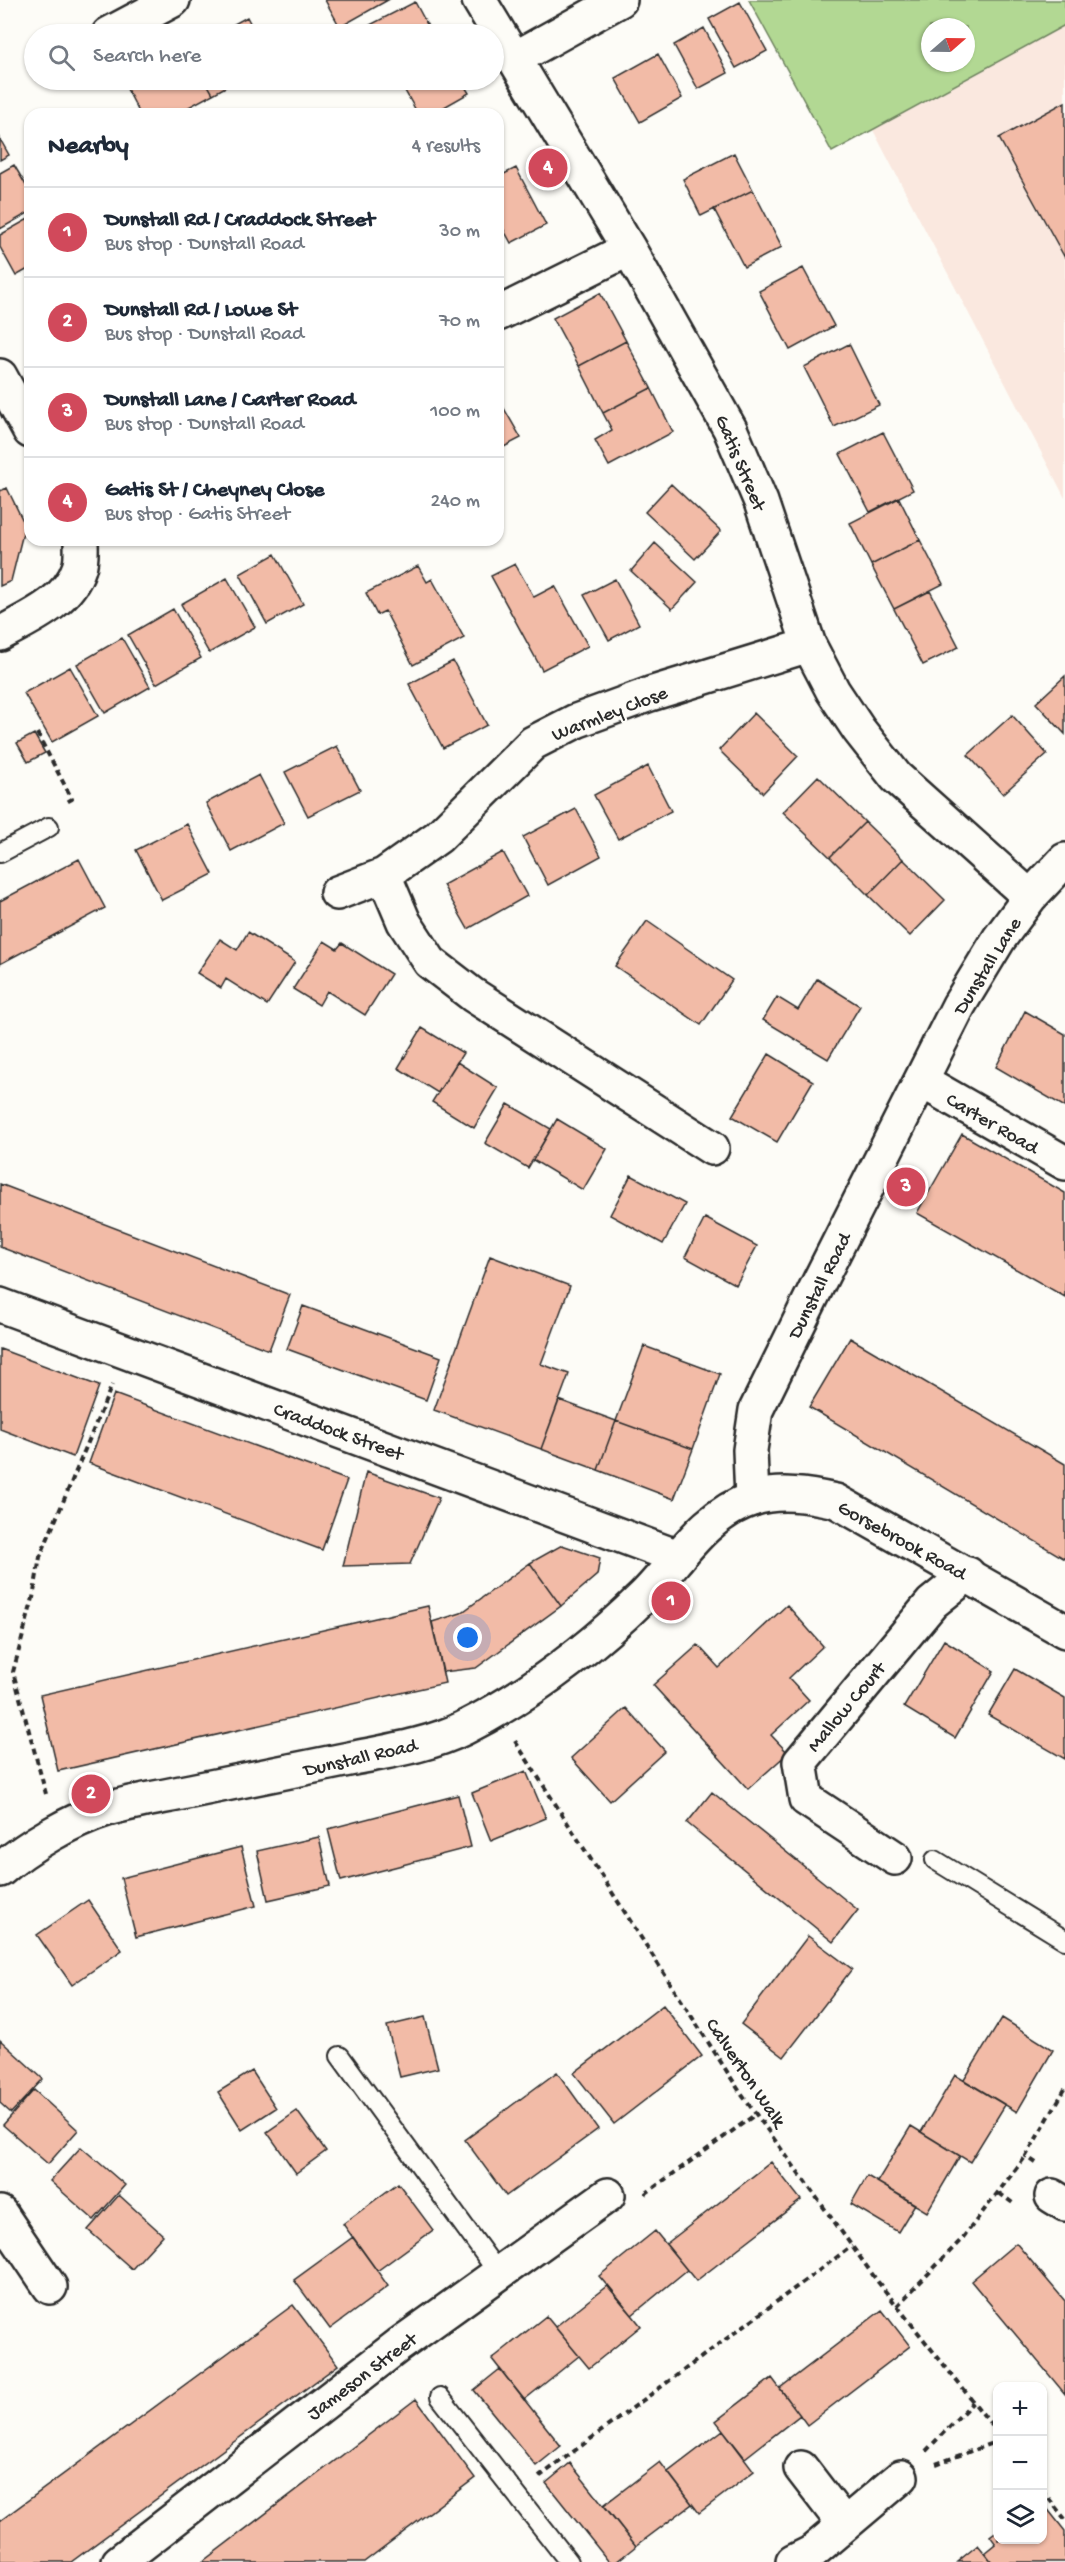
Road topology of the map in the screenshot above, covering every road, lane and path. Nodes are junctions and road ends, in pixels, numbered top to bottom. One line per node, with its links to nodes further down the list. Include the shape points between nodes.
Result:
1 (173, 0): 4 (street)
2 (478, 0): 5 (street, Gatis Street)
3 (620, 0): 7 (street)
4 (128, 24)
5 (493, 24)
6 (504, 43): 7 (street, Gatis Street)
7 (514, 59): 8 (street, Gatis Street)
8 (629, 249): 9 (street); 14 (street, Gatis Street, via 730,429 761,502)
9 (504, 311)
10 (0, 376): 11 (street)
11 (24, 420)
12 (81, 546): 13 (street, via 80,567 69,587 48,607)
13 (0, 634)
14 (809, 645): 19 (street, Warmley Close, via 650,694 576,721 533,743 438,837); 21 (street, Gatis Street, via 833,691 896,777)
15 (37, 732): 16 (path, via 72,799 50,811)
16 (49, 827): 17 (lane)
17 (0, 853)
18 (1065, 860): 21 (street, Dunstall Lane)
19 (384, 875): 20 (street, Warmley Close); 23 (street, via 404,922 430,962 473,995)
20 (337, 893)
21 (1030, 897): 22 (street, Dunstall Lane, via 959,1005)
22 (921, 1081): 24 (street, Carter Road); 27 (street, Dunstall Road, via 756,1410 750,1450)
23 (712, 1148)
24 (1065, 1163)
25 (0, 1305): 26 (street, Craddock Street)
26 (126, 1351): 28 (street, Craddock Street); 32 (path, via 40,1557 13,1672)
27 (752, 1499): 28 (street, Gorsebrook Road, via 714,1518); 29 (street, Gorsebrook Road, via 780,1494 836,1501)
28 (678, 1557): 31 (street, Dunstall Road, via 615,1623)
29 (968, 1574): 30 (street, Gorsebrook Road); 33 (street, Mallow Court, via 932,1602 800,1762 806,1799)
30 (1065, 1631)
31 (496, 1711): 32 (street, Dunstall Road, via 461,1729 405,1748 106,1809); 38 (path, Calverton Walk)
32 (57, 1832): 35 (street, Dunstall Road)
33 (896, 1858)
34 (935, 1860): 36 (lane)
35 (0, 1870)
36 (1065, 1940)
37 (340, 2056): 43 (lane)
38 (756, 2114): 40 (path, via 620,2212); 42 (path, Calverton Walk)
39 (1026, 2156): 45 (path, via 961,2240)
40 (608, 2195): 43 (street, Jameson Street)
41 (0, 2213): 44 (street)
42 (852, 2246): 45 (path, Calverton Walk); 52 (path)
43 (499, 2274): 56 (street, Jameson Street, via 399,2345)
44 (50, 2286)
45 (897, 2306): 47 (path, Calverton Walk)
46 (440, 2397): 52 (lane)
47 (973, 2402): 48 (path, Calverton Walk); 51 (path)
48 (993, 2427)
49 (993, 2443): 51 (path)
50 (801, 2469): 55 (street)
51 (901, 2478): 55 (street)
52 (516, 2494): 57 (lane)
53 (1047, 2496): 54 (path)
54 (1065, 2519)
55 (844, 2524): 58 (street, via 812,2553)
56 (119, 2562)
57 (569, 2562)
58 (793, 2562)

